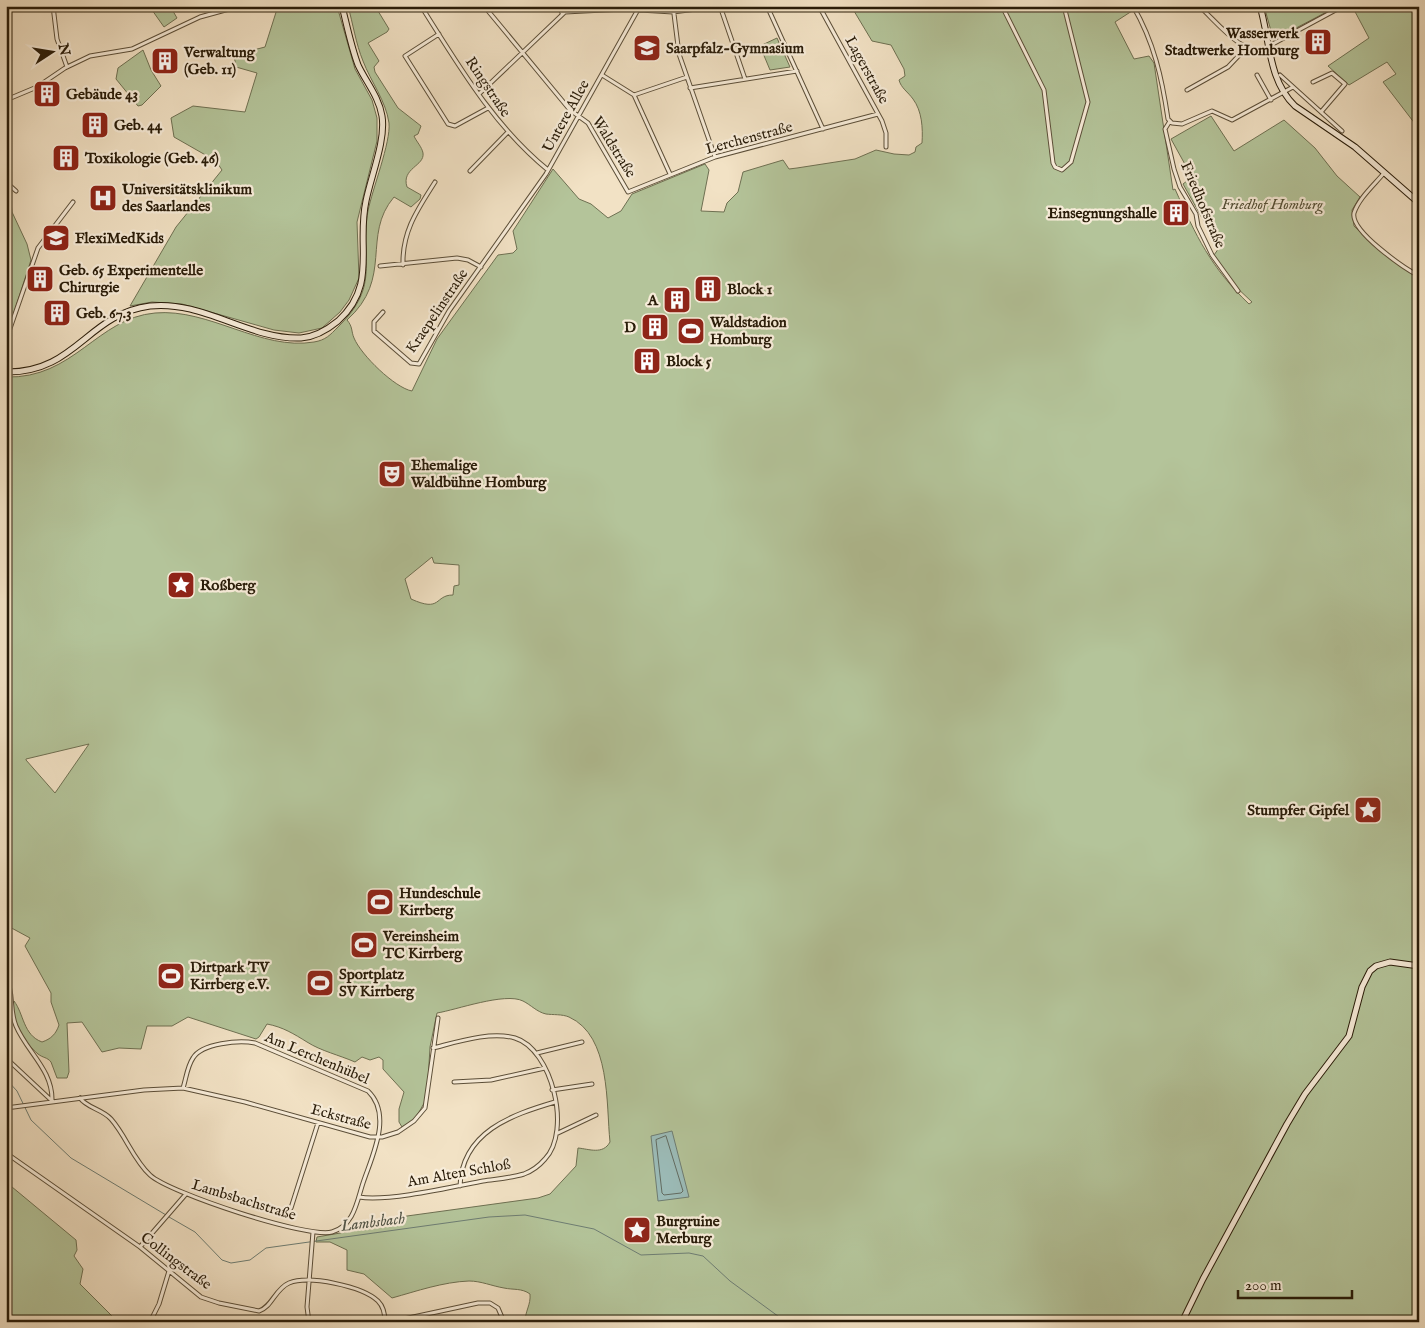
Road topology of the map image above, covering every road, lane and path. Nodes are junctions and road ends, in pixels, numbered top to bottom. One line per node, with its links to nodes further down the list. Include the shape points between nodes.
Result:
1 (10, 6): 19 (street)
2 (53, 6): 26 (street, via 57,39)
3 (240, 6): 26 (street, via 200,17 140,47 93,55)
4 (342, 6): 72 (main road, via 356,57 383,119 364,213 363,282 343,316 324,332 290,338 183,308 145,307 116,316 53,363 30,370)
5 (421, 6): 22 (street, Ringstraße)
6 (484, 6): 25 (street, Waldstraße)
7 (559, 6): 21 (street)
8 (673, 6): 20 (street)
9 (720, 6): 20 (street); 32 (street)
10 (767, 6): 27 (street)
11 (819, 6): 44 (street, Lagerstraße)
12 (1002, 6): 13 (street, via 1044,90 1053,162 1062,170 1071,162 1088,102)
13 (1064, 6)
14 (1133, 6): 46 (street, Friedhofstraße, via 1153,46)
15 (1200, 6): 23 (street)
16 (1260, 6): 24 (main road)
17 (1344, 6): 24 (street)
18 (640, 8): 20 (street); 21 (street); 28 (street, Untere Allee)
19 (6, 12)
20 (673, 12): 31 (street, via 677,48)
21 (562, 13): 25 (street)
22 (439, 34): 38 (street, Ringstraße); 42 (street, via 405,56 451,126)
23 (1246, 48): 24 (street, via 1256,52); 36 (street, via 1228,67)
24 (1270, 48): 37 (main road, via 1276,80)
25 (521, 53): 38 (street); 45 (street, Waldstraße, via 570,110)
26 (67, 67): 40 (street, via 36,87)
27 (797, 71): 32 (street); 49 (street)
28 (602, 75): 39 (street); 45 (street, Untere Allee)
29 (1257, 75): 41 (street)
30 (1280, 75): 35 (street)
31 (686, 77): 34 (street); 39 (street)
32 (745, 79): 34 (street)
33 (1313, 82): 43 (street, via 1332,73 1345,84)
34 (690, 88): 53 (street)
35 (1293, 88): 37 (street); 43 (street)
36 (1187, 90)
37 (1283, 93): 41 (street); 48 (main road, via 1295,106)
38 (479, 94): 42 (street, Ringstraße)
39 (634, 95): 57 (street)
40 (6, 100)
41 (1271, 100): 46 (street, via 1232,120 1212,112 1182,124)
42 (488, 108): 51 (street, Ringstraße)
43 (1320, 112): 47 (street)
44 (878, 114): 49 (street, Lerchenstraße); 52 (street, Lagerstraße, via 886,133)
45 (579, 116): 54 (street, Untere Allee); 61 (street, Waldstraße, via 588,123)
46 (1170, 121): 69 (street, Friedhofstraße, via 1165,129 1177,180 1196,214 1212,255)
47 (1332, 122): 48 (street); 50 (street)
48 (1328, 128): 56 (main road)
49 (823, 129): 53 (street, Lerchenstraße)
50 (1342, 132)
51 (507, 133): 54 (street, Ringstraße); 55 (street)
52 (886, 147)
53 (715, 157): 57 (street, Lerchenstraße)
54 (548, 170): 64 (street, Untere Allee)
55 (470, 171)
56 (1385, 172): 63 (main road); 68 (street, via 1358,205 1355,222 1380,248)
57 (670, 174): 61 (street, Lerchenstraße)
58 (6, 182): 60 (street)
59 (435, 182): 65 (street, via 409,225)
60 (16, 191)
61 (628, 192)
62 (73, 202): 71 (street, via 36,251)
63 (1419, 203)
64 (505, 233): 67 (street, Kraepelinstraße)
65 (403, 265): 66 (street); 67 (street, via 463,259)
66 (380, 266)
67 (481, 267): 70 (street, Kraepelinstraße, via 438,328 419,364 411,363 374,331 374,322)
68 (1419, 276)
69 (1238, 291)
70 (383, 312)
71 (6, 340)
72 (6, 372)
73 (1419, 966): 102 (main road, via 1390,962 1370,971 1362,987 1349,1036 1305,1094 1287,1124)
74 (6, 978): 86 (street, via 10,986 12,1017 25,1044 44,1068 52,1090)
75 (438, 1018): 77 (street, Eckstraße)
76 (582, 1042): 78 (street)
77 (432, 1048): 78 (street, Am Alten Schloß, via 498,1036 516,1038); 92 (street, Eckstraße, via 425,1108 406,1128)
78 (537, 1053): 80 (street, Am Alten Schloß)
79 (6, 1058): 86 (street)
80 (545, 1068): 81 (street, via 491,1080); 84 (street, Am Alten Schloß)
81 (454, 1082)
82 (592, 1084): 84 (street)
83 (183, 1088): 85 (street, Eckstraße); 90 (street, Eckstraße); 92 (street, Am Lerchenhübel, via 193,1057 229,1042 256,1043 362,1086 377,1102)
84 (552, 1090): 87 (street, Am Alten Schloß)
85 (80, 1098): 86 (street, Eckstraße); 95 (street, Lambsbachstraße, via 111,1119 135,1158 151,1176)
86 (52, 1101): 88 (street, Eckstraße)
87 (555, 1102): 91 (street, Am Alten Schloß); 94 (street, via 516,1115 477,1140 465,1157)
88 (6, 1108)
89 (596, 1115): 91 (street)
90 (318, 1123): 92 (street, Eckstraße); 97 (street)
91 (558, 1133): 94 (street, Am Alten Schloß, via 551,1152 531,1170)
92 (378, 1138): 96 (street, Lambsbachstraße)
93 (6, 1153): 99 (street, Collingstraße)
94 (460, 1186): 96 (street, Am Alten Schloß)
95 (186, 1194): 98 (street, Lambsbachstraße, via 251,1216); 99 (street)
96 (358, 1197): 98 (street, Lambsbachstraße, via 350,1219 340,1229)
97 (291, 1208)
98 (314, 1232): 101 (street)
99 (140, 1246): 100 (street, Collingstraße)
100 (169, 1271): 101 (street, Collingstraße, via 209,1300 256,1312 264,1309 284,1286); 103 (street)
101 (311, 1280): 104 (street); 107 (street, Collingstraße, via 372,1296 381,1305)
102 (1183, 1320)
103 (150, 1322)
104 (309, 1322)
105 (320, 1322): 106 (street)
106 (326, 1322)
107 (385, 1322)
108 (390, 1322): 109 (street, via 483,1302 498,1308)
109 (504, 1322)

